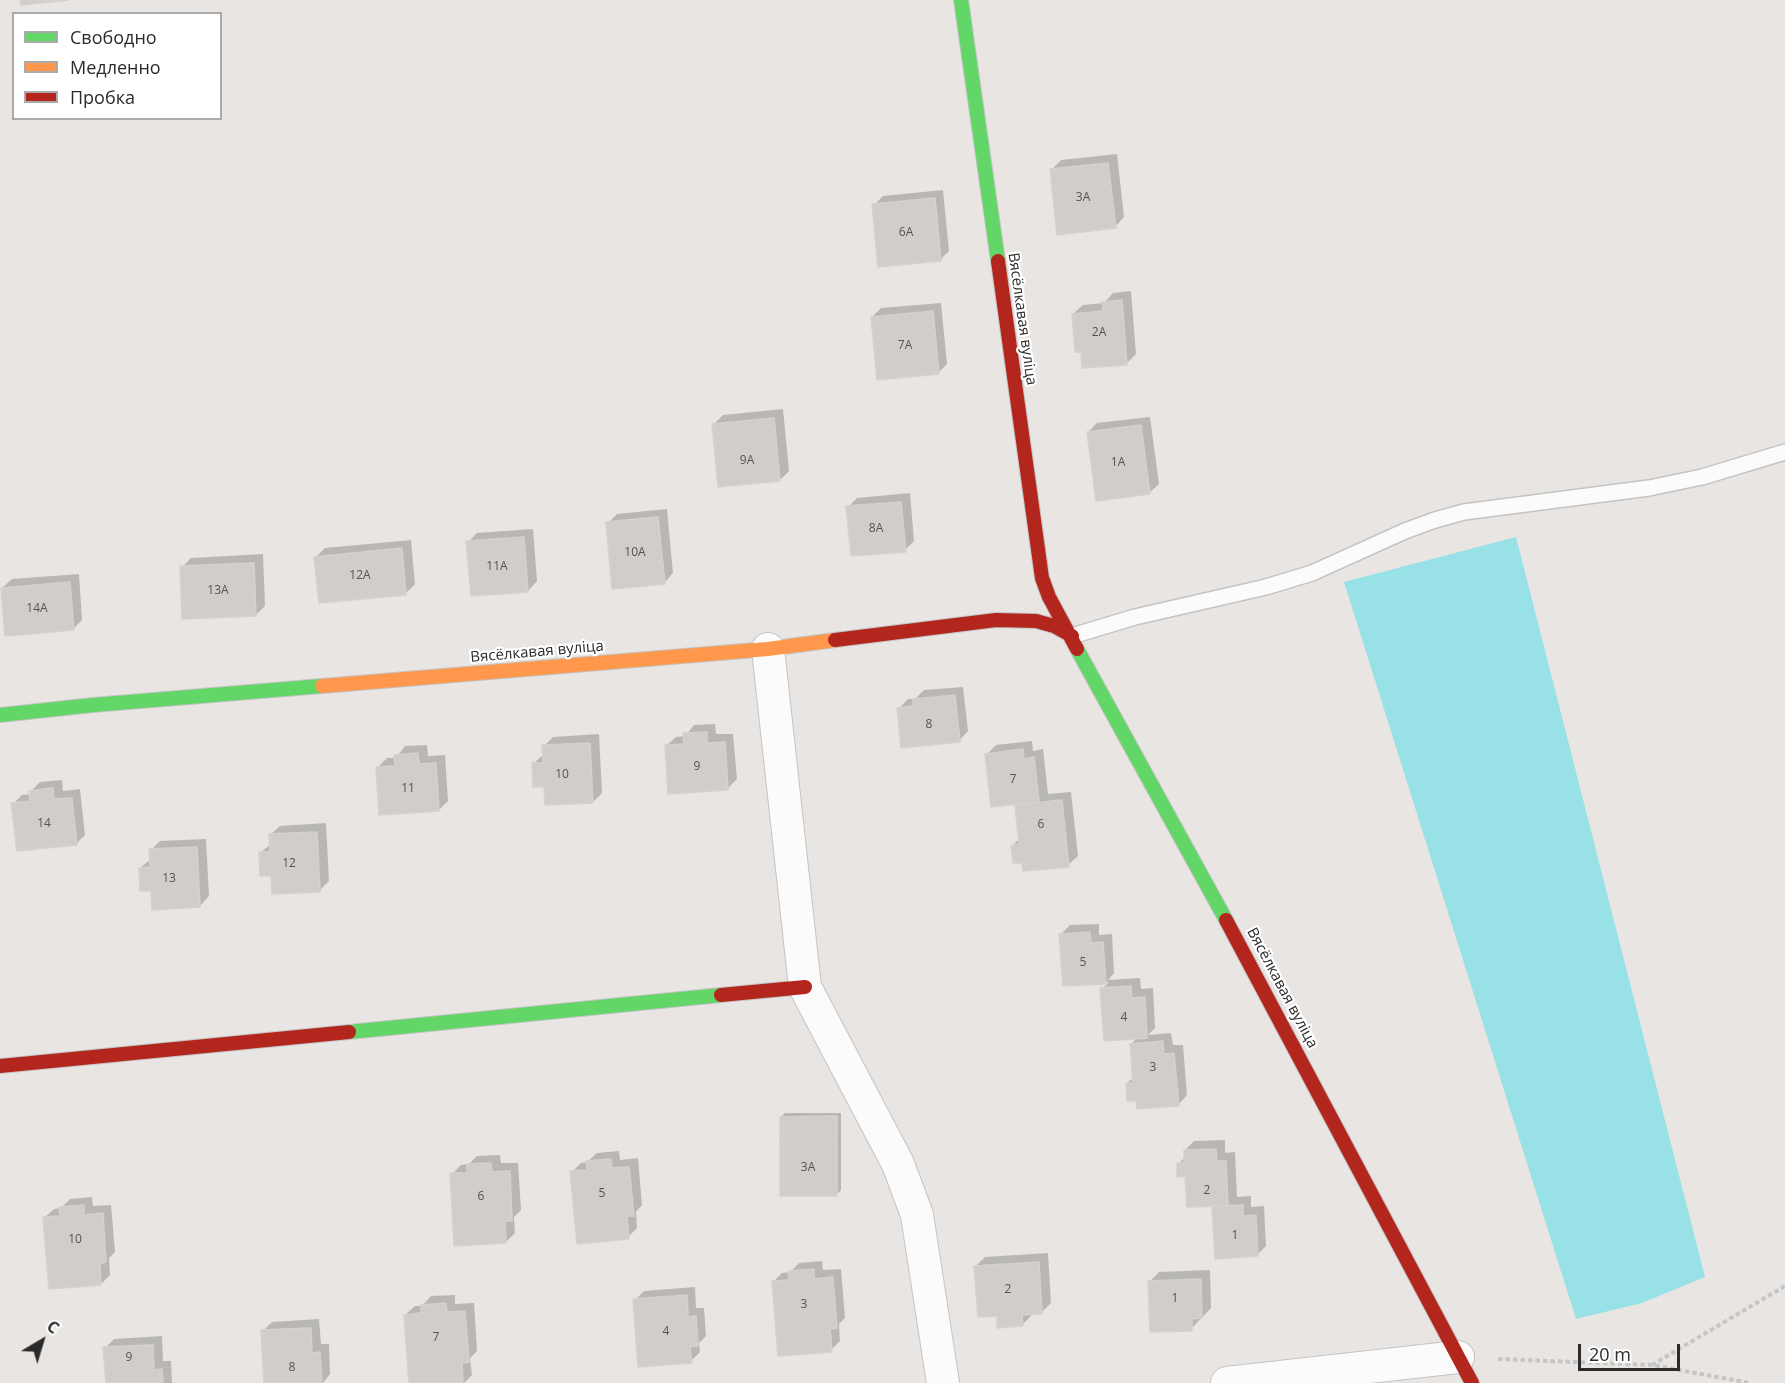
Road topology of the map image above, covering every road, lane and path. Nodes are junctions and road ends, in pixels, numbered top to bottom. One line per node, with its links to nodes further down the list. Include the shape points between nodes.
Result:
1 (961, 0): 3 (street, Вясёлкавая вуліца, via 1038,557 1049,597)
2 (1785, 452): 3 (lane, via 1649,488 1464,512 1405,531 1312,573)
3 (1072, 636): 4 (street, Вясёлкавая вуліца, via 1036,621 996,620); 10 (street, Вясёлкавая вуліца, via 1278,1014)
4 (768, 649): 5 (street, Вясёлкавая вуліца); 6 (street)
5 (0, 715)
6 (805, 987): 7 (street); 11 (street, via 897,1164 917,1215)
7 (0, 1066)
8 (1785, 1286): 9 (path)
9 (1652, 1365): 10 (path); 13 (path)
10 (1465, 1370): 12 (street)
11 (943, 1383)
12 (1227, 1383)
13 (1750, 1383)

